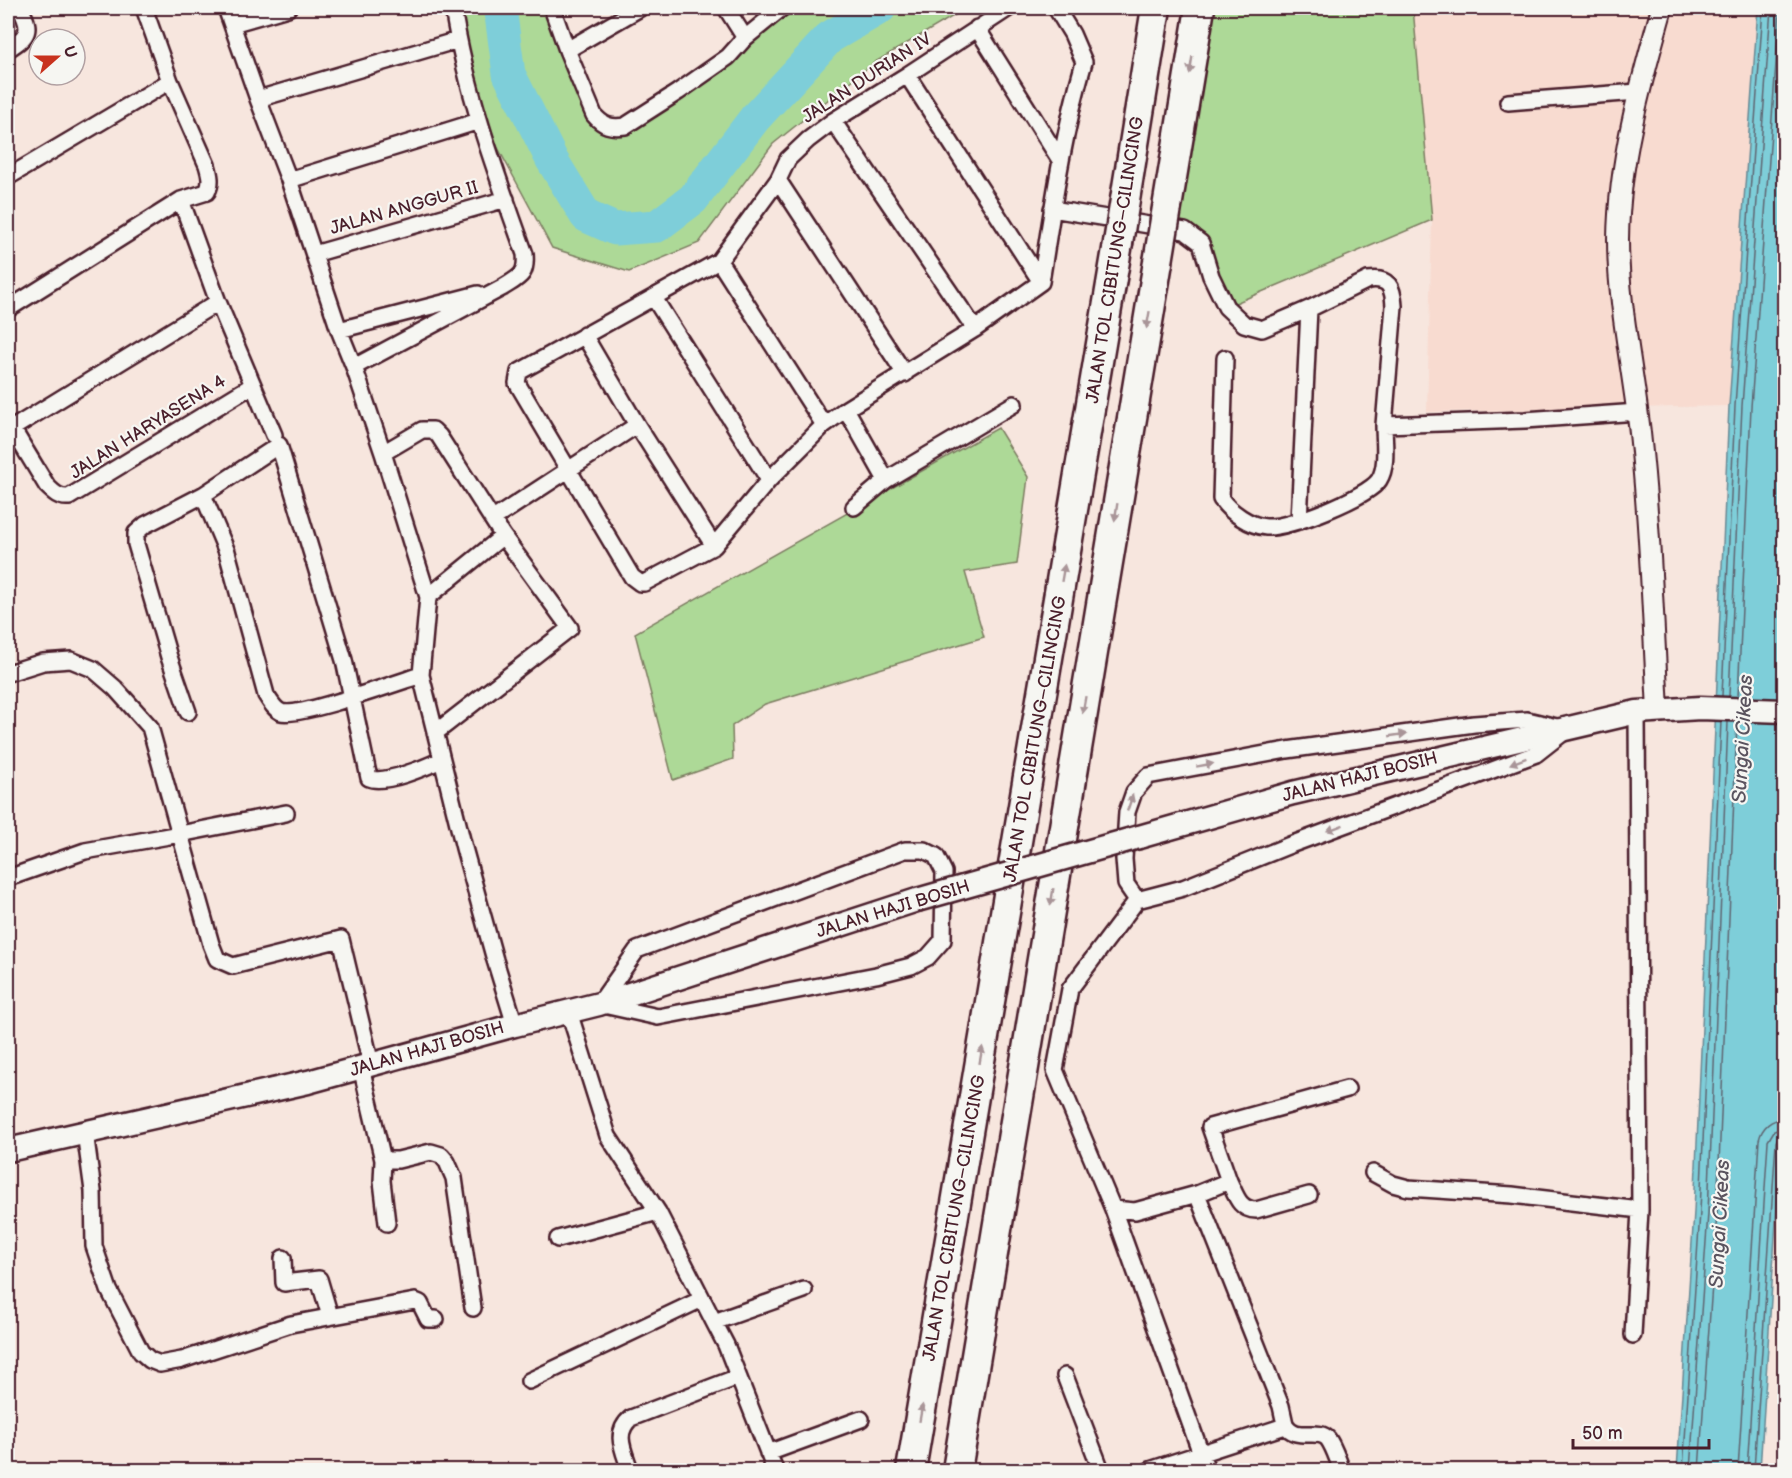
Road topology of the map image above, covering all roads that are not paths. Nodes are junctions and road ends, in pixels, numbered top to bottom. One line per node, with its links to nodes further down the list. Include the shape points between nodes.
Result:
1 (20, 8): 19 (street, via 27,32)
2 (144, 8): 22 (street)
3 (226, 8): 15 (street)
4 (288, 8): 15 (street)
5 (453, 8): 18 (street)
6 (552, 8): 20 (street)
7 (640, 8): 20 (street)
8 (726, 8): 17 (street)
9 (782, 8): 17 (street)
10 (1009, 8): 16 (street, JALAN DURIAN IV)
11 (1056, 8): 28 (street, via 1084,62)
12 (1156, 8): 116 (highway, JALAN TOL CIBITUNG–CILINCING, one-way to 12, bridge)
13 (1200, 8): 117 (highway, one-way to 117, bridge)
14 (1662, 8): 23 (street)
15 (232, 24): 24 (street)
16 (977, 28): 21 (street, JALAN DURIAN IV); 28 (street)
17 (745, 38): 20 (street, via 728,57 678,92 625,126 615,128 594,115)
18 (458, 40): 24 (street); 26 (street)
19 (8, 49)
20 (567, 50)
21 (907, 75): 27 (street, JALAN DURIAN IV); 37 (street)
22 (170, 81): 29 (street); 33 (street, via 210,179 207,192)
23 (1638, 92): 25 (street); 52 (street, via 1625,157 1618,239)
24 (258, 99): 30 (street)
25 (1508, 102)
26 (478, 121): 30 (street); 32 (street)
27 (833, 121): 31 (street, JALAN DURIAN IV, via 788,159); 43 (street)
28 (1060, 160): 34 (street)
29 (8, 177)
30 (289, 180): 35 (street)
31 (778, 180): 36 (street, JALAN DURIAN IV); 48 (street)
32 (506, 199): 35 (street, JALAN ANGGUR II); 38 (street, via 526,264 521,276)
33 (181, 200): 40 (street); 41 (street)
34 (1052, 209): 37 (street); 42 (street, via 1185,231 1202,243 1210,276 1226,307 1244,324 1262,329)
35 (314, 254): 44 (street)
36 (719, 261): 39 (street, JALAN DURIAN IV); 54 (street)
37 (1041, 282): 43 (street)
38 (502, 288): 44 (street); 47 (street)
39 (654, 298): 45 (street, JALAN DURIAN IV); 60 (street)
40 (218, 302): 49 (street); 56 (street)
41 (8, 309)
42 (1309, 309): 55 (street, via 1368,280 1378,279 1390,286 1394,306); 65 (street)
43 (975, 329): 48 (street)
44 (339, 330): 47 (street)
45 (584, 335): 53 (street); 59 (street, JALAN DURIAN IV, via 519,372 517,383)
46 (1225, 358): 65 (street, via 1221,499 1228,509 1265,527)
47 (354, 367): 58 (street)
48 (905, 374): 51 (street)
49 (253, 385): 56 (street, JALAN HARYASENA 4, via 75,495 62,498 47,486); 57 (street)
50 (1014, 404): 61 (street)
51 (846, 409): 54 (street); 61 (street)
52 (1638, 412): 55 (street); 72 (street, via 1644,466)
53 (637, 425): 59 (street); 67 (street)
54 (824, 425): 60 (street)
55 (1384, 425): 65 (street, via 1383,471 1372,489)
56 (10, 429)
57 (274, 435)
58 (383, 453): 64 (street, via 422,430 433,430); 68 (street)
59 (569, 470): 64 (street); 67 (street, via 632,577 640,583 651,581)
60 (769, 480): 67 (street)
61 (886, 480): 63 (street)
62 (203, 495): 71 (street, via 227,552 266,695 273,706 282,712 295,712); 71 (street, via 279,445); 74 (street, via 136,533 136,544)
63 (854, 507)
64 (493, 519): 66 (street)
65 (1299, 521)
66 (503, 536): 68 (street); 76 (street, via 570,628)
67 (714, 546)
68 (428, 597): 70 (street)
69 (8, 673): 79 (street, via 33,664 71,660 93,669 116,688 150,727)
70 (421, 675): 71 (street); 76 (street)
71 (353, 697): 77 (street, via 369,778 382,780)
72 (1647, 711): 73 (main road, JALAN HAJI BOSIH); 75 (main road, JALAN HAJI BOSIH); 95 (street)
73 (1785, 711)
74 (188, 712)
75 (1567, 730): 81 (street, one-way to 81, via 1536,754 1290,844 1183,888); 81 (street, one-way to 75, via 1126,884 1127,812 1134,792 1148,776 1287,750 1474,724 1527,720); 82 (main road, JALAN HAJI BOSIH, bridge, via 1293,793 917,900)
76 (435, 733): 77 (street)
77 (441, 760): 84 (street)
78 (286, 813): 79 (street)
79 (180, 834): 80 (street, via 85,851); 85 (street, via 217,958 233,966 341,939)
80 (8, 878)
81 (1137, 900): 94 (street, via 1070,989 1055,1070)
82 (599, 1004): 82 (street, via 637,950 905,850 924,850 936,856 944,872 943,940 928,957 911,966 658,1017); 83 (main road, JALAN HAJI BOSIH)
83 (569, 1012): 84 (main road, JALAN HAJI BOSIH); 96 (street, via 608,1136)
84 (515, 1024): 85 (main road, JALAN HAJI BOSIH)
85 (366, 1066): 87 (main road, JALAN HAJI BOSIH); 89 (street)
86 (1347, 1089): 91 (street, via 1210,1127)
87 (86, 1132): 88 (main road, JALAN HAJI BOSIH); 103 (street, via 94,1246 109,1290 141,1352 150,1360 160,1364 182,1360 291,1324)
88 (8, 1150)
89 (383, 1160): 97 (street); 102 (street, via 431,1152 447,1162 454,1178)
90 (1373, 1173): 95 (street, via 1408,1188)
91 (1229, 1181): 92 (street); 93 (street, via 1247,1210)
92 (1197, 1194): 94 (street, via 1136,1211); 111 (street)
93 (1309, 1195)
94 (1113, 1209): 113 (street)
95 (1640, 1210): 106 (street)
96 (658, 1212): 98 (street); 101 (street)
97 (387, 1223)
98 (558, 1239)
99 (283, 1258): 103 (street, via 284,1283 319,1279)
100 (804, 1290): 105 (street)
101 (702, 1299): 105 (street); 109 (street)
102 (473, 1308)
103 (330, 1316): 104 (street, via 415,1301 422,1305 428,1319)
104 (436, 1319)
105 (714, 1322): 108 (street)
106 (1633, 1335)
107 (1065, 1376): 118 (street)
108 (738, 1377): 112 (street); 114 (street, via 631,1418 623,1425 620,1438)
109 (529, 1381)
110 (861, 1419): 112 (street)
111 (1285, 1424): 113 (street); 121 (street, via 1288,1430 1301,1435 1328,1439)
112 (768, 1453): 115 (street)
113 (1200, 1455): 119 (street); 120 (street)
114 (630, 1470)
115 (774, 1470)
116 (911, 1470)
117 (957, 1470)
118 (1101, 1470)
119 (1150, 1470)
120 (1207, 1470)
121 (1342, 1470)

